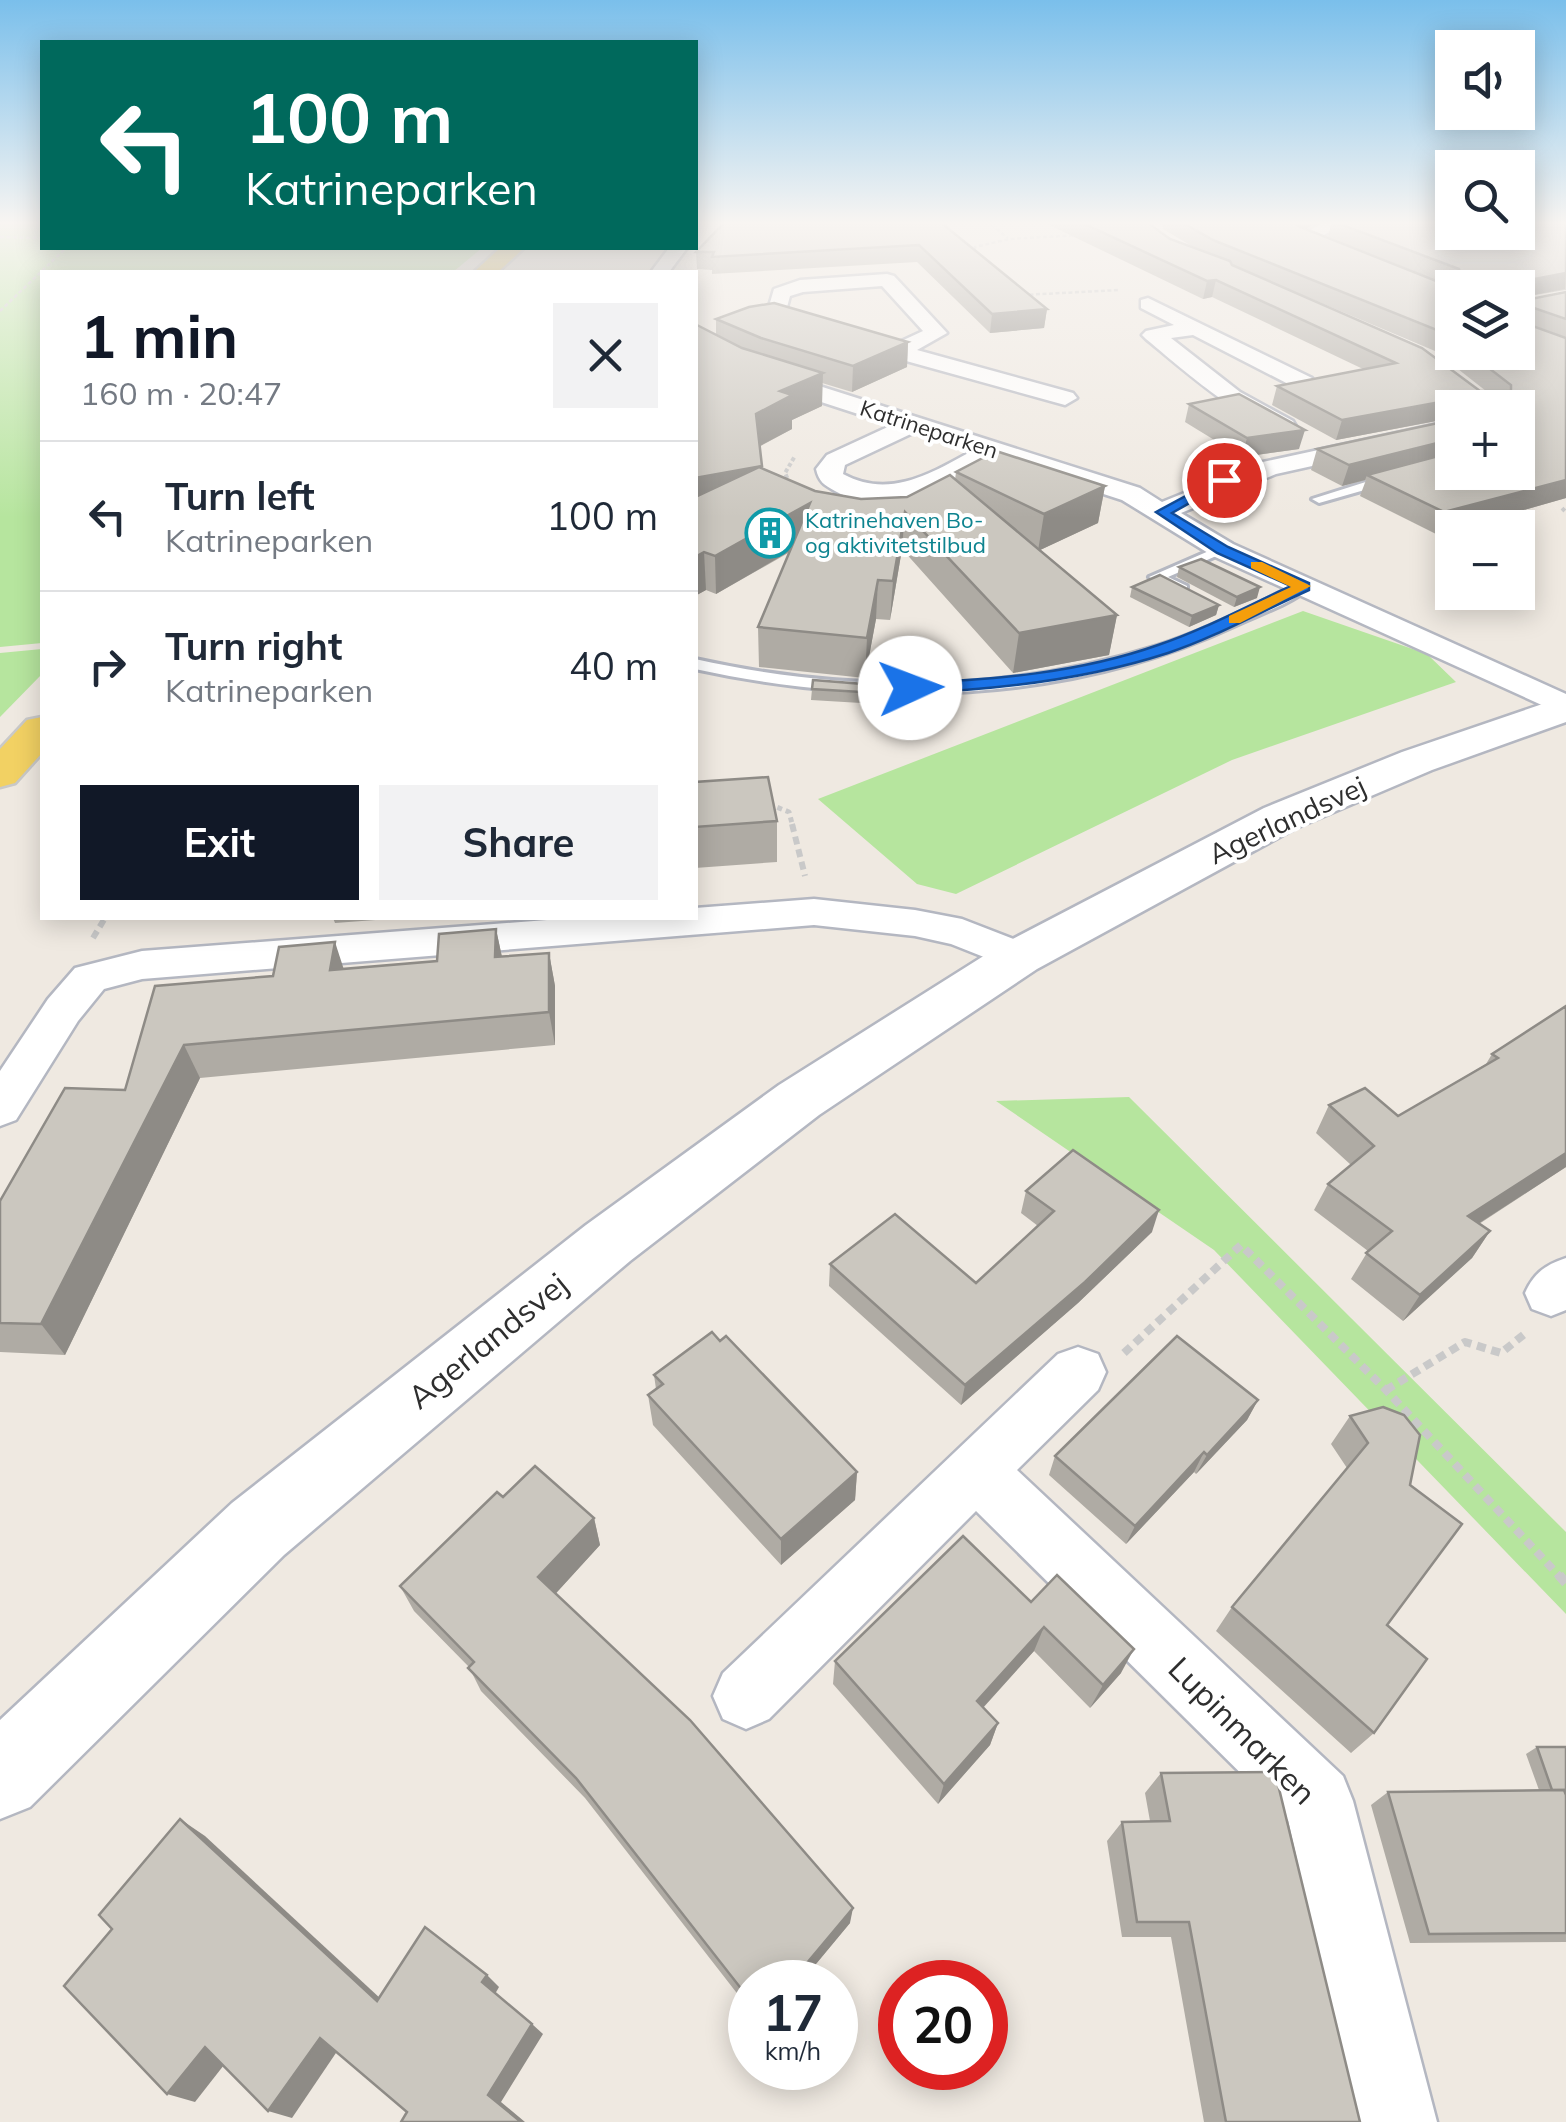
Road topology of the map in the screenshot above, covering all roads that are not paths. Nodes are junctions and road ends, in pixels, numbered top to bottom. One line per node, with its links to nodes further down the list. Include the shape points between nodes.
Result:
1 (785, 320): 5 (street, Katrineparken)
2 (923, 320): 8 (street, Katrineparken, via 936,334)
3 (1180, 320): 4 (street)
4 (1196, 328): 9 (street, via 1154,335); 9 (street, via 1313,382)
5 (698, 342)
6 (861, 342): 8 (street)
7 (698, 344): 11 (street, Katrineparken, via 752,372)
8 (900, 350): 10 (street)
9 (1232, 397): 14 (street)
10 (1065, 398)
11 (914, 424): 13 (street, Katrineparken); 13 (street, via 836,460 831,478 861,492 906,493)
12 (1435, 432): 14 (street)
13 (993, 450): 17 (street, Katrineparken, via 1131,494)
14 (1334, 453): 17 (street, via 1246,472)
15 (1410, 473): 16 (lane)
16 (1319, 500)
17 (1162, 512): 18 (street, Katrineparken)
18 (1222, 550): 19 (street, Katrineparken); 20 (lane, via 1156,576)
19 (1303, 586): 21 (lane, via 1167,648 1049,678 981,686 838,686); 22 (street, Katrineparken)
20 (1216, 605)
21 (698, 665)
22 (1566, 707): 25 (street, Agerlandsvej, via 1280,818)
23 (40, 731): 24 (main road)
24 (0, 774)
25 (1019, 957): 26 (street, via 962,933 814,912 142,965 90,978); 30 (street, Agerlandsvej, via 800,1100 608,1243 258,1529)
26 (0, 1108)
27 (1078, 1372): 28 (street)
28 (976, 1471): 29 (street); 31 (street, Lupinmarken, via 1318,1800)
29 (746, 1696)
30 (0, 1777)
31 (1398, 2122)

